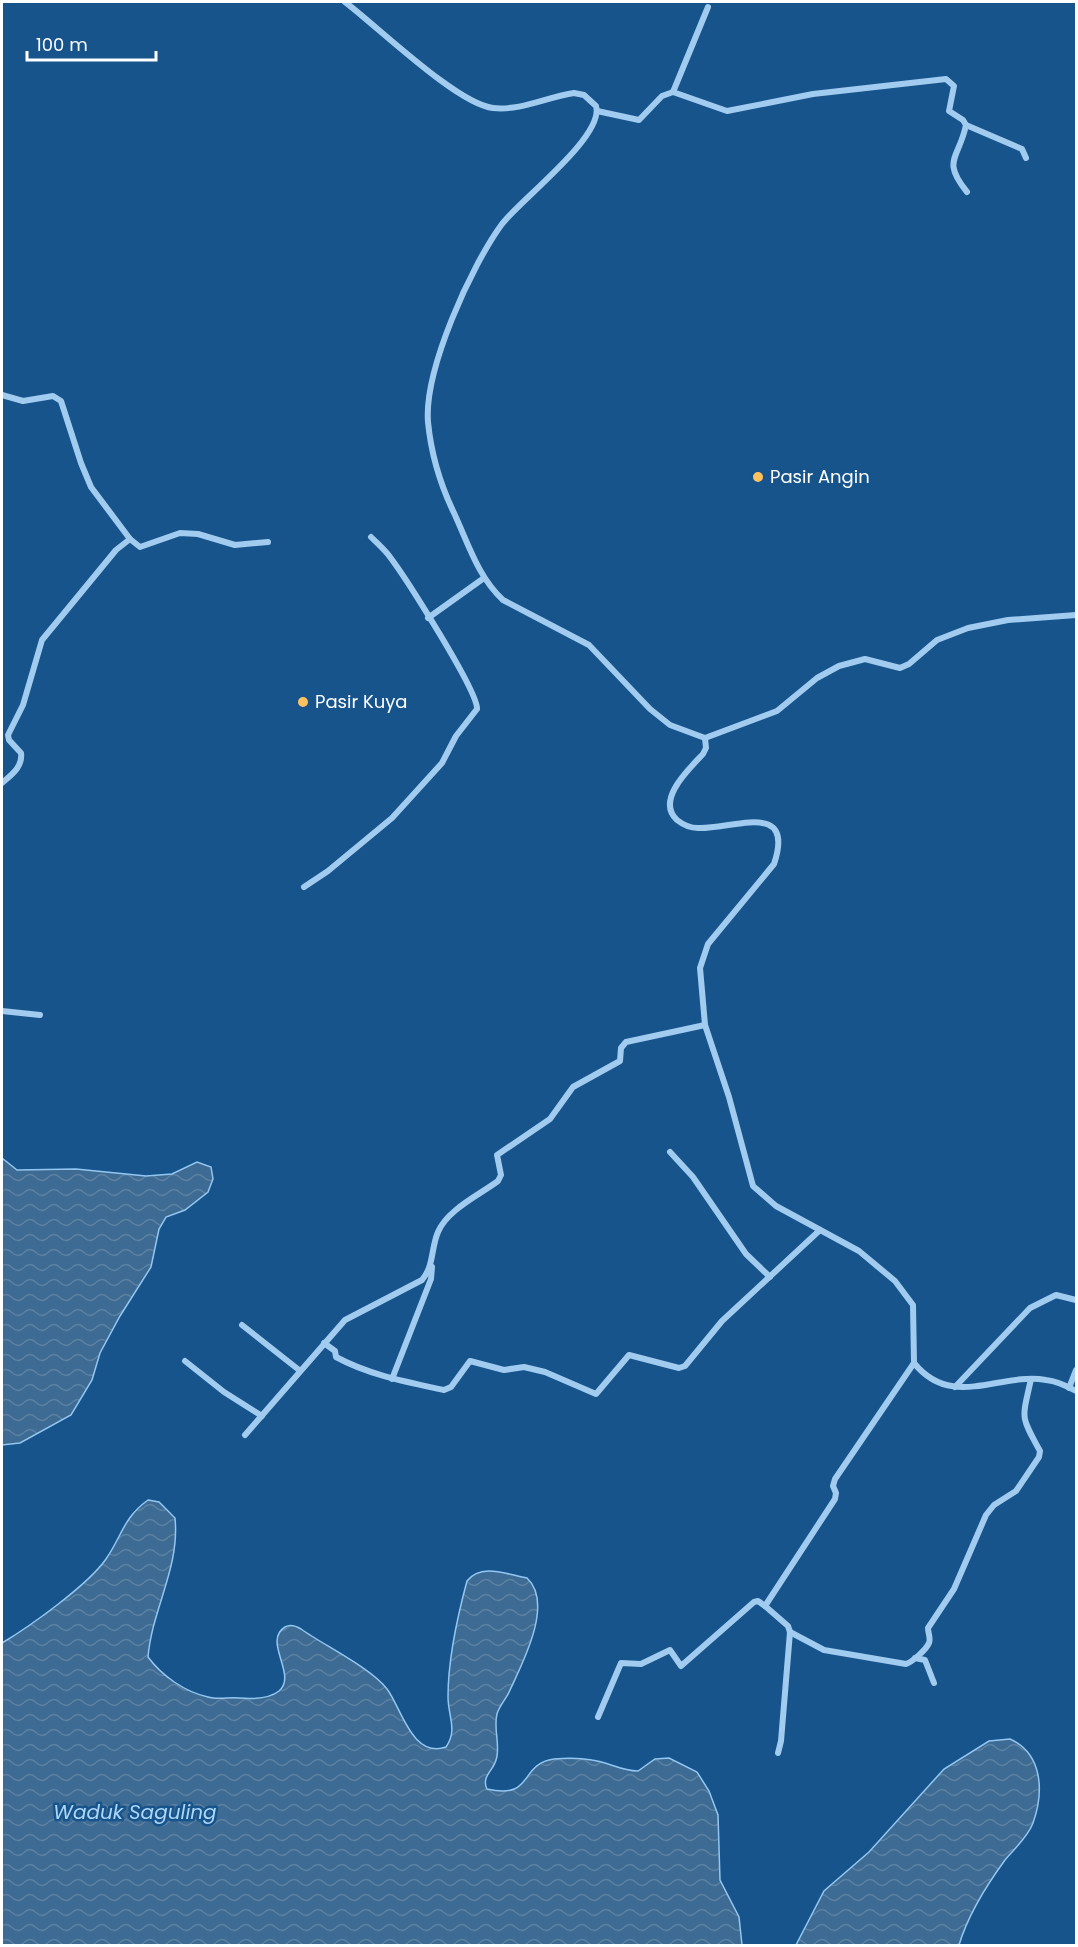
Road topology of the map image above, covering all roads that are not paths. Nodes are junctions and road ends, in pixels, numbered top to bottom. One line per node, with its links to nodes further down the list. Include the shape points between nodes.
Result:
1 (345, 2): 4 (street, via 477,104 504,108 574,93 592,101)
2 (708, 7): 3 (street)
3 (673, 92): 4 (street, via 662,96 639,120); 5 (street, via 727,111 813,94 946,79 954,86 949,111)
4 (597, 111): 12 (street, via 574,152 518,206 494,236 474,271 436,365 428,420 432,442 449,502)
5 (966, 126): 6 (street, via 1022,149); 7 (street, via 952,166 954,176)
6 (1026, 158)
7 (967, 192)
8 (2, 395): 10 (street, via 23,400 53,396 61,401 91,487)
9 (371, 537): 14 (street, via 392,559)
10 (130, 539): 11 (street, via 140,547 180,533 235,545); 16 (street, via 116,550 39,645 23,705 8,735 22,760)
11 (268, 542)
12 (484, 578): 14 (street); 15 (street, via 503,600 589,645 645,705 670,725)
13 (1077, 615): 15 (street, via 1008,620 969,628 937,640 900,668 865,660 839,666 817,678 777,711)
14 (428, 618): 17 (street, via 467,682 477,709 442,763 393,818)
15 (705, 738): 20 (street, via 703,754 674,789 670,809 674,817 697,828 761,822 774,829 779,842 774,864 765,879 724,922 703,956 699,985)
16 (2, 783)
17 (304, 886)
18 (2, 1011): 19 (street)
19 (40, 1016)
20 (705, 1025): 22 (street, via 753,1186 776,1206); 23 (street, via 626,1042 621,1047 620,1061 573,1087 550,1119 497,1155 500,1179 443,1224)
21 (670, 1152): 24 (street, via 693,1177 746,1254)
22 (820, 1230): 24 (street); 29 (street, via 859,1251 906,1293 915,1316)
23 (430, 1265): 27 (street, via 422,1280 345,1320); 32 (street, via 431,1280)
24 (770, 1277): 32 (street, via 722,1322 685,1366 679,1368 628,1355 596,1394 545,1372 524,1367 504,1370 470,1360 446,1390)
25 (1077, 1300): 34 (street, via 1056,1295 1030,1308)
26 (242, 1325): 30 (street)
27 (324, 1343): 30 (street); 32 (street, via 333,1348 339,1359)
28 (185, 1361): 37 (street)
29 (914, 1363): 34 (street, via 931,1379); 39 (street, via 835,1479 835,1499)
30 (299, 1370): 37 (street)
31 (1077, 1370): 35 (street)
32 (392, 1379)
33 (1031, 1379): 34 (street); 35 (street, via 1045,1379); 41 (street, via 1024,1421 1040,1451 1039,1457 1016,1491 986,1515 954,1589 928,1628 929,1642)
34 (955, 1387)
35 (1069, 1388): 36 (street)
36 (1077, 1392)
37 (262, 1416): 38 (street)
38 (245, 1435)
39 (765, 1606): 40 (street); 43 (street, via 754,1602 683,1665 677,1664 670,1650 640,1664 621,1663)
40 (790, 1632): 41 (street, via 837,1653 906,1664); 44 (street)
41 (915, 1659): 42 (street, via 925,1660)
42 (934, 1683)
43 (598, 1717)
44 (778, 1753)

